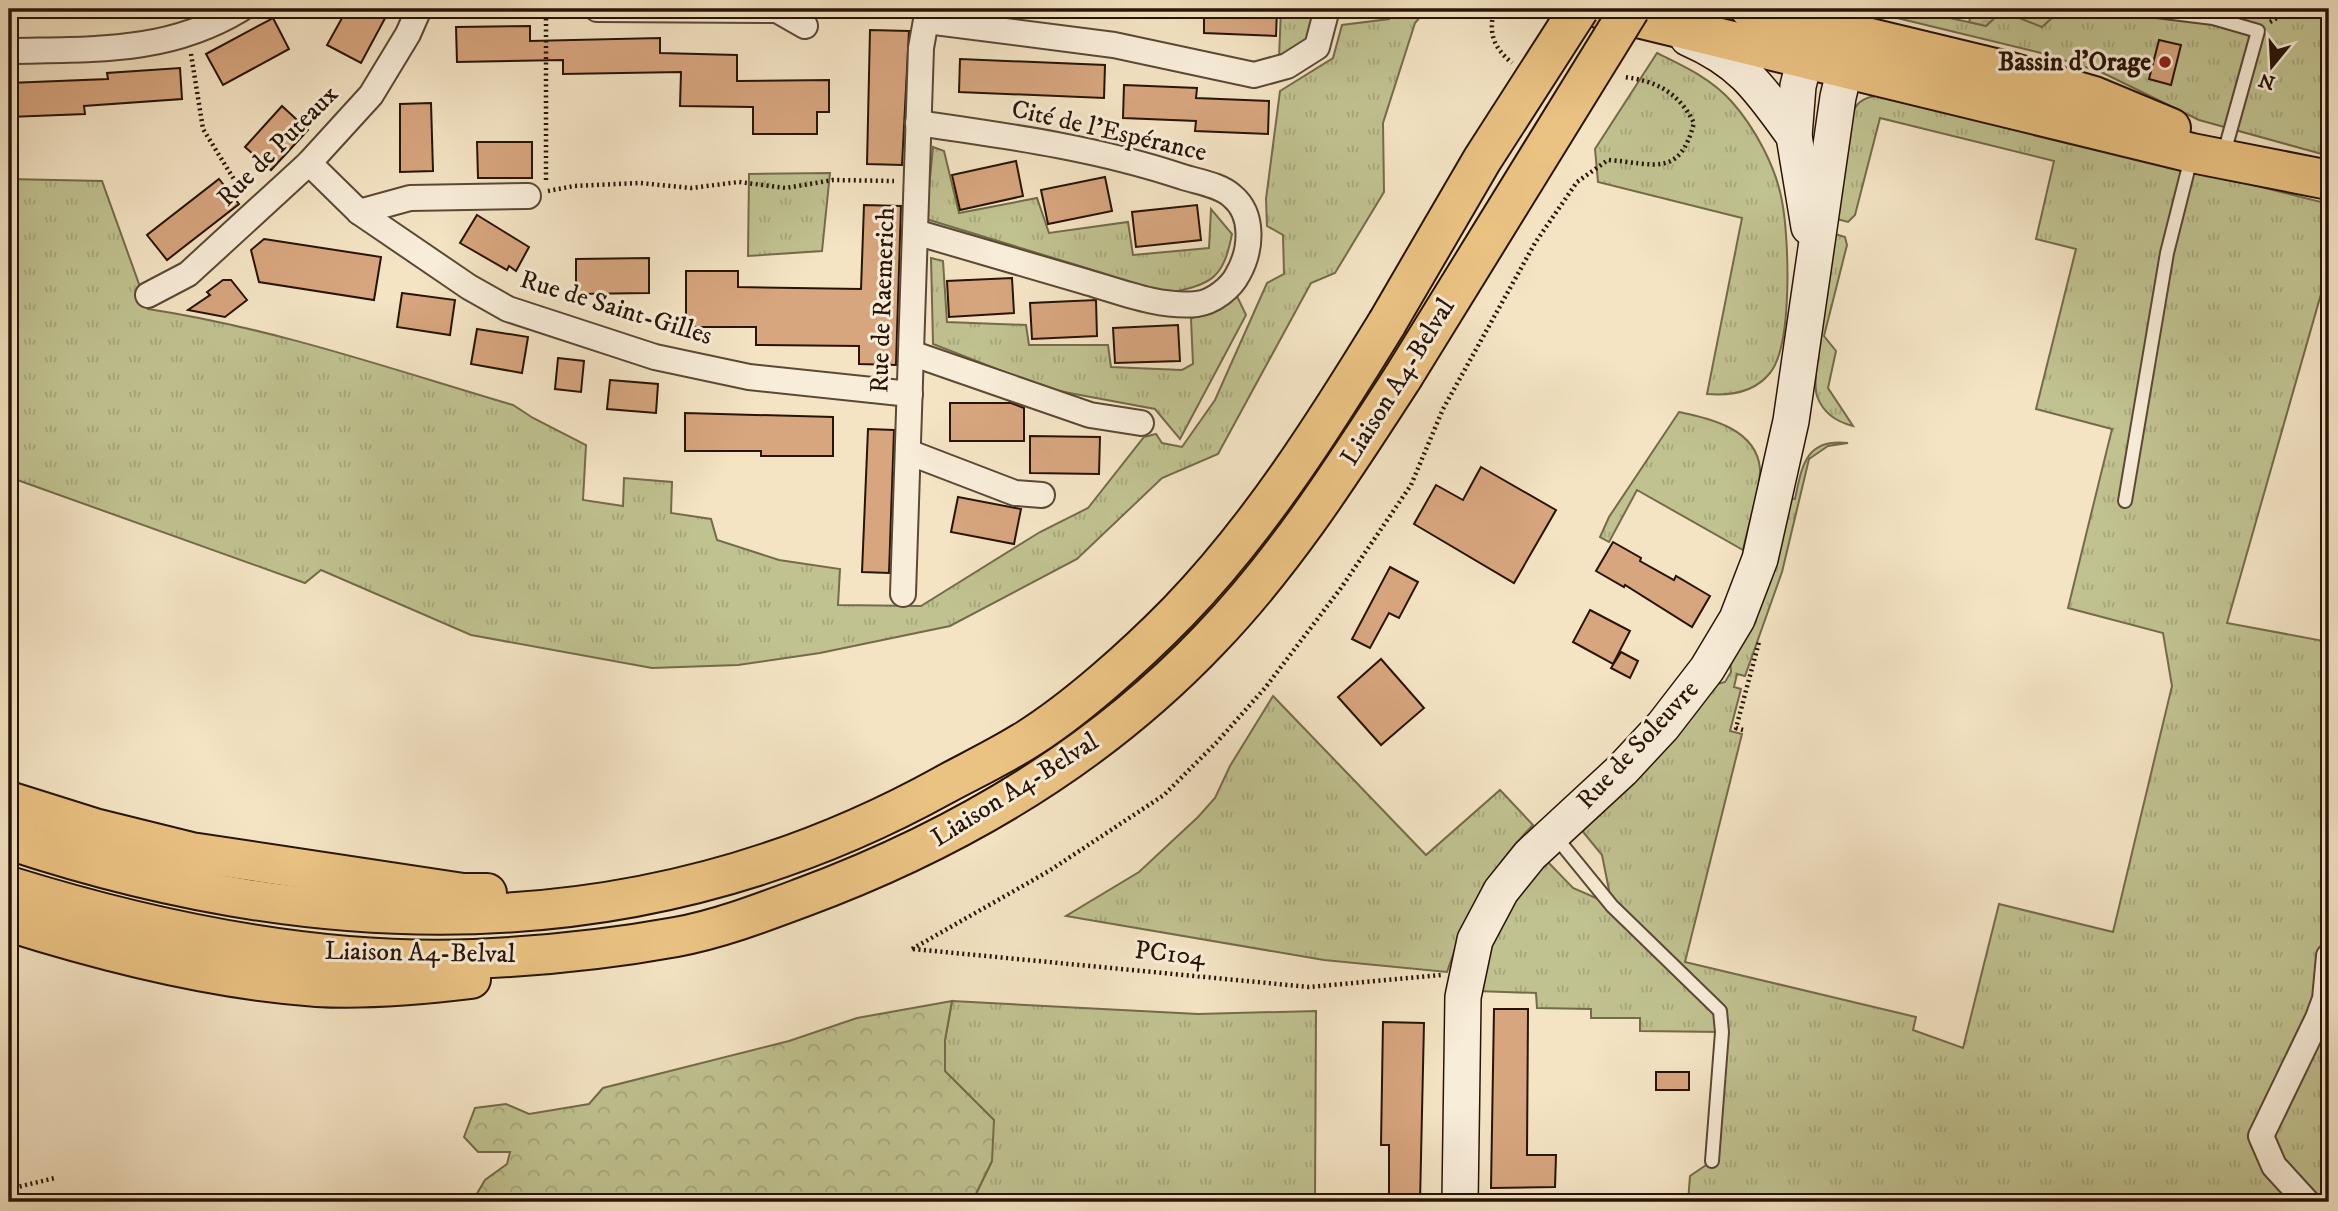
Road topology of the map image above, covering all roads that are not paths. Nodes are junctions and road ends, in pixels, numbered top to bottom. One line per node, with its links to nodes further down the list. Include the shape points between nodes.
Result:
1 (241, 9): 14 (street, via 210,28 159,42)
2 (419, 9): 19 (street, Rue de Puteaux, via 372,95)
3 (597, 9): 12 (street, via 776,10)
4 (1327, 9): 11 (street, via 1317,47 1287,66 1254,75 1114,45)
5 (1579, 9): 37 (main road, Liaison A4-Belval, bridge, via 1482,160 1319,432 1213,573 1176,614 1025,741 835,840 766,866)
6 (1601, 9): 10 (main road)
7 (1750, 9): 13 (main road)
8 (1816, 9): 13 (main road)
9 (2140, 9): 18 (lane, via 2213,18 2258,31)
10 (1636, 14): 15 (main road); 17 (main road, via 1718,51 1755,82); 39 (main road, Liaison A4-Belval, bridge, via 1313,516 1210,639 1076,756 936,842 876,870 760,913)
11 (928, 15): 16 (street, Rue de Raemerich, via 921,48)
12 (805, 26)
13 (1851, 43): 15 (main road); 18 (main road); 18 (main road, via 1964,79 2007,71 2094,96); 18 (main road, via 2099,80 2153,105); 24 (main road)
14 (9, 51)
15 (1805, 58): 17 (main road)
16 (918, 123): 23 (street, Rue de Raemerich); 23 (street, Cité de l'Espérance, via 1041,141 1151,166 1220,189 1234,197 1245,215 1249,242 1237,278 1223,293 1199,304 1175,304)
17 (1794, 136): 24 (main road, via 1806,197)
18 (2209, 146): 20 (main road); 31 (lane, via 2167,253)
19 (309, 163): 22 (street, Rue de Saint-Gilles); 25 (street, Rue de Puteaux, via 188,274)
20 (2329, 180)
21 (537, 194): 22 (street, via 410,198)
22 (359, 212): 27 (street, Rue de Saint-Gilles, via 469,287 508,309 554,326 655,357 749,377)
23 (915, 232): 26 (street, Rue de Raemerich)
24 (1812, 266): 34 (main road, Rue de Soleuvre, via 1777,489 1760,559 1737,619 1707,669 1663,726)
25 (148, 295)
26 (911, 353): 27 (street, Rue de Raemerich); 28 (street, via 1090,415)
27 (910, 394): 29 (street, Rue de Raemerich)
28 (1141, 423)
29 (908, 452): 30 (street, via 1016,493); 32 (street, Rue de Raemerich)
30 (1042, 495)
31 (2125, 501)
32 (903, 594)
33 (9, 801): 37 (main road, via 191,852 463,893 519,894 627,884)
34 (1553, 833): 42 (lane, via 1612,906 1720,1012); 43 (main road, Rue de Soleuvre, via 1501,891 1475,940 1463,996)
35 (9, 840): 37 (main road, Liaison A4-Belval, via 80,864 149,880 324,910 420,916 519,914)
36 (9, 886): 39 (main road, Liaison A4-Belval, via 72,906 306,951 471,959)
37 (688, 887)
38 (9, 922): 39 (main road, via 152,961 317,987 409,986 589,967)
39 (679, 936)
40 (2329, 956): 41 (street)
41 (2324, 1019): 44 (street, via 2261,1136 2274,1166)
42 (1712, 1161)
43 (1460, 1202)
44 (2307, 1202)

